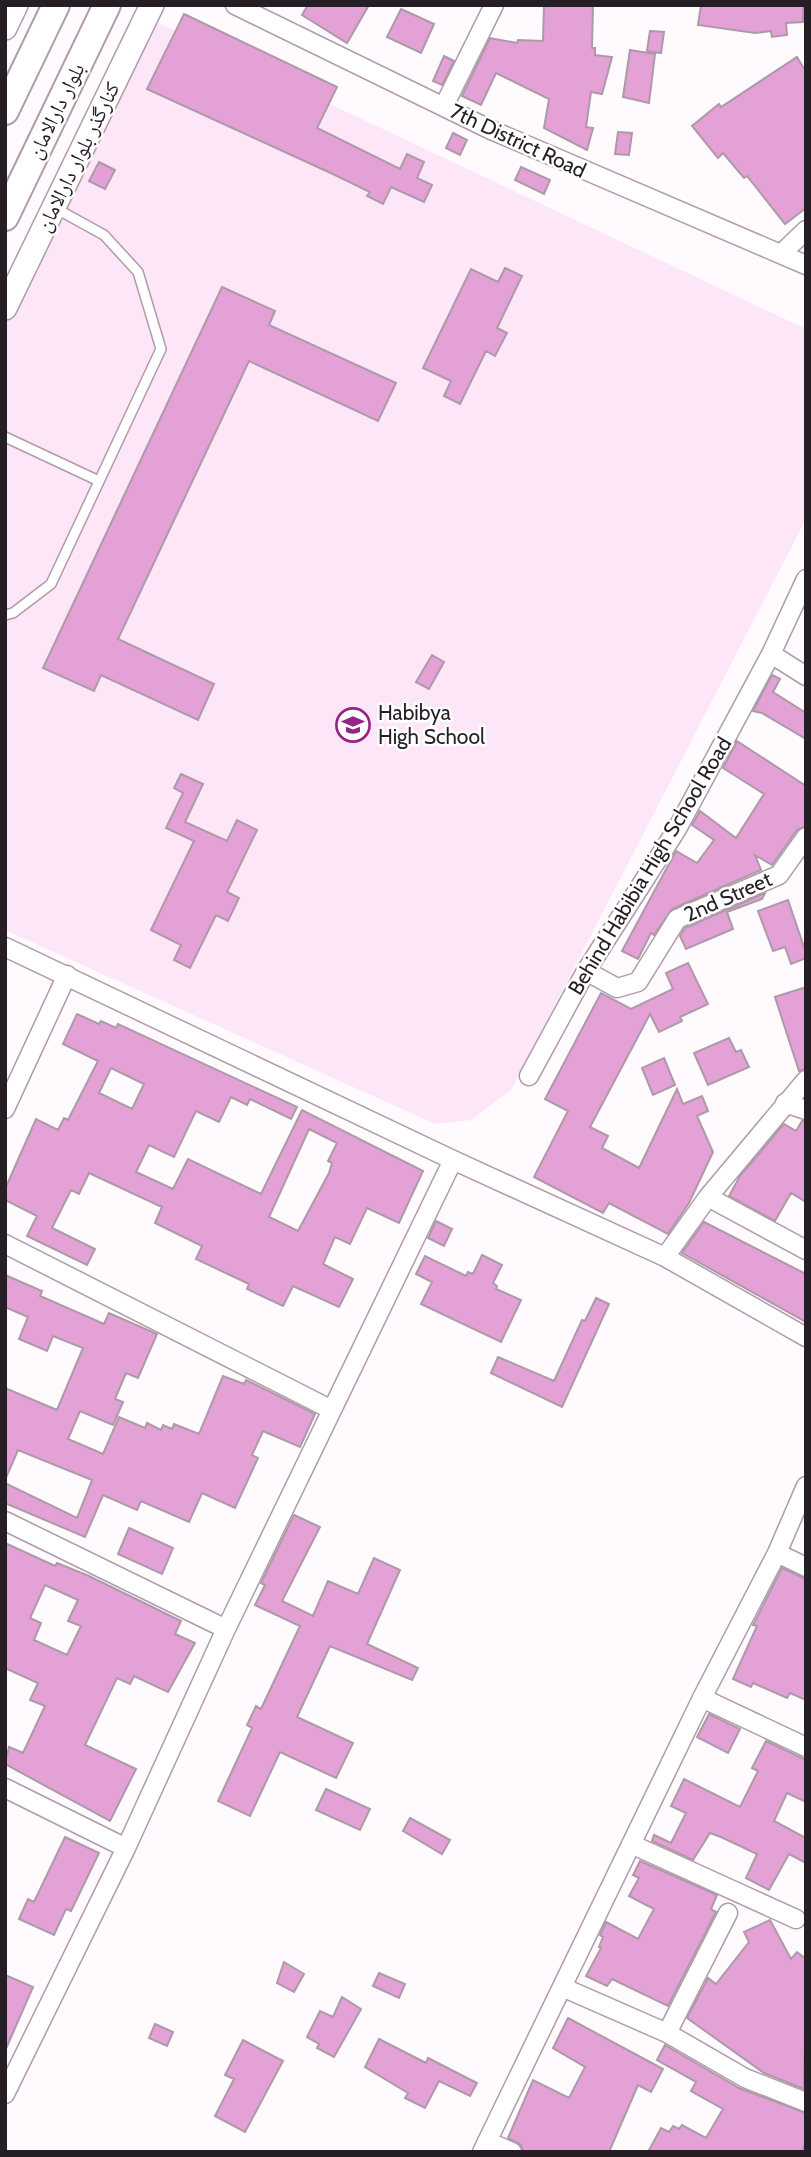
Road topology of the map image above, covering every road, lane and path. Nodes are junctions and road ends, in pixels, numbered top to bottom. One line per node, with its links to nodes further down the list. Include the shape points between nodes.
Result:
1 (16, 5): 7 (street)
2 (56, 5): 8 (main road)
3 (107, 5): 9 (main road, بلوار دارالامان)
4 (152, 5): 12 (street, کنارگذر بلوار دارالامان)
5 (235, 5): 10 (street, 7th District Road)
6 (495, 5): 10 (street)
7 (5, 28)
8 (20, 80): 9 (main road); 11 (main road)
9 (61, 100): 13 (main road, بلوار دارالامان)
10 (444, 106): 15 (street, 7th District Road, via 605,181)
11 (5, 111)
12 (54, 208): 17 (street, کنارگذر بلوار دارالامان); 19 (lane, via 104,235 138,272 161,349)
13 (5, 216)
14 (806, 230): 15 (street)
15 (781, 254): 16 (street, 7th District Road)
16 (806, 265)
17 (5, 308)
18 (5, 437): 19 (lane)
19 (99, 481): 21 (lane, via 51,584 13,614)
20 (806, 579): 22 (street, Behind Habibia High School Road)
21 (5, 615)
22 (771, 654): 23 (street); 26 (street, Behind Habibia High School Road, via 677,829)
23 (806, 676)
24 (806, 837): 26 (street, 2nd Street, via 779,875 677,919 638,982 617,988)
25 (5, 947): 27 (street)
26 (586, 971): 28 (street, Behind Habibia High School Road)
27 (67, 975): 31 (street); 33 (street)
28 (529, 1076)
29 (806, 1080): 30 (street)
30 (785, 1103): 32 (street); 34 (street)
31 (5, 1109)
32 (806, 1110)
33 (453, 1160): 37 (street); 39 (street)
34 (708, 1197): 36 (street); 37 (street)
35 (5, 1244): 39 (street)
36 (806, 1250)
37 (665, 1257): 38 (street)
38 (806, 1337)
39 (332, 1410): 44 (street)
40 (806, 1486): 42 (street)
41 (5, 1521): 44 (street)
42 (777, 1553): 43 (street); 45 (street)
43 (806, 1567)
44 (226, 1629): 49 (street)
45 (702, 1698): 46 (street); 48 (street)
46 (806, 1747)
47 (5, 1788): 49 (street)
48 (631, 1844): 51 (street); 52 (street)
49 (126, 1848): 54 (street)
50 (728, 1913): 53 (street)
51 (796, 1920)
52 (562, 1987): 53 (street); 57 (street)
53 (667, 2033): 56 (street, via 745,2077)
54 (9, 2074): 55 (street)
55 (5, 2094)
56 (806, 2102)
57 (485, 2146): 58 (street)
58 (512, 2152)

